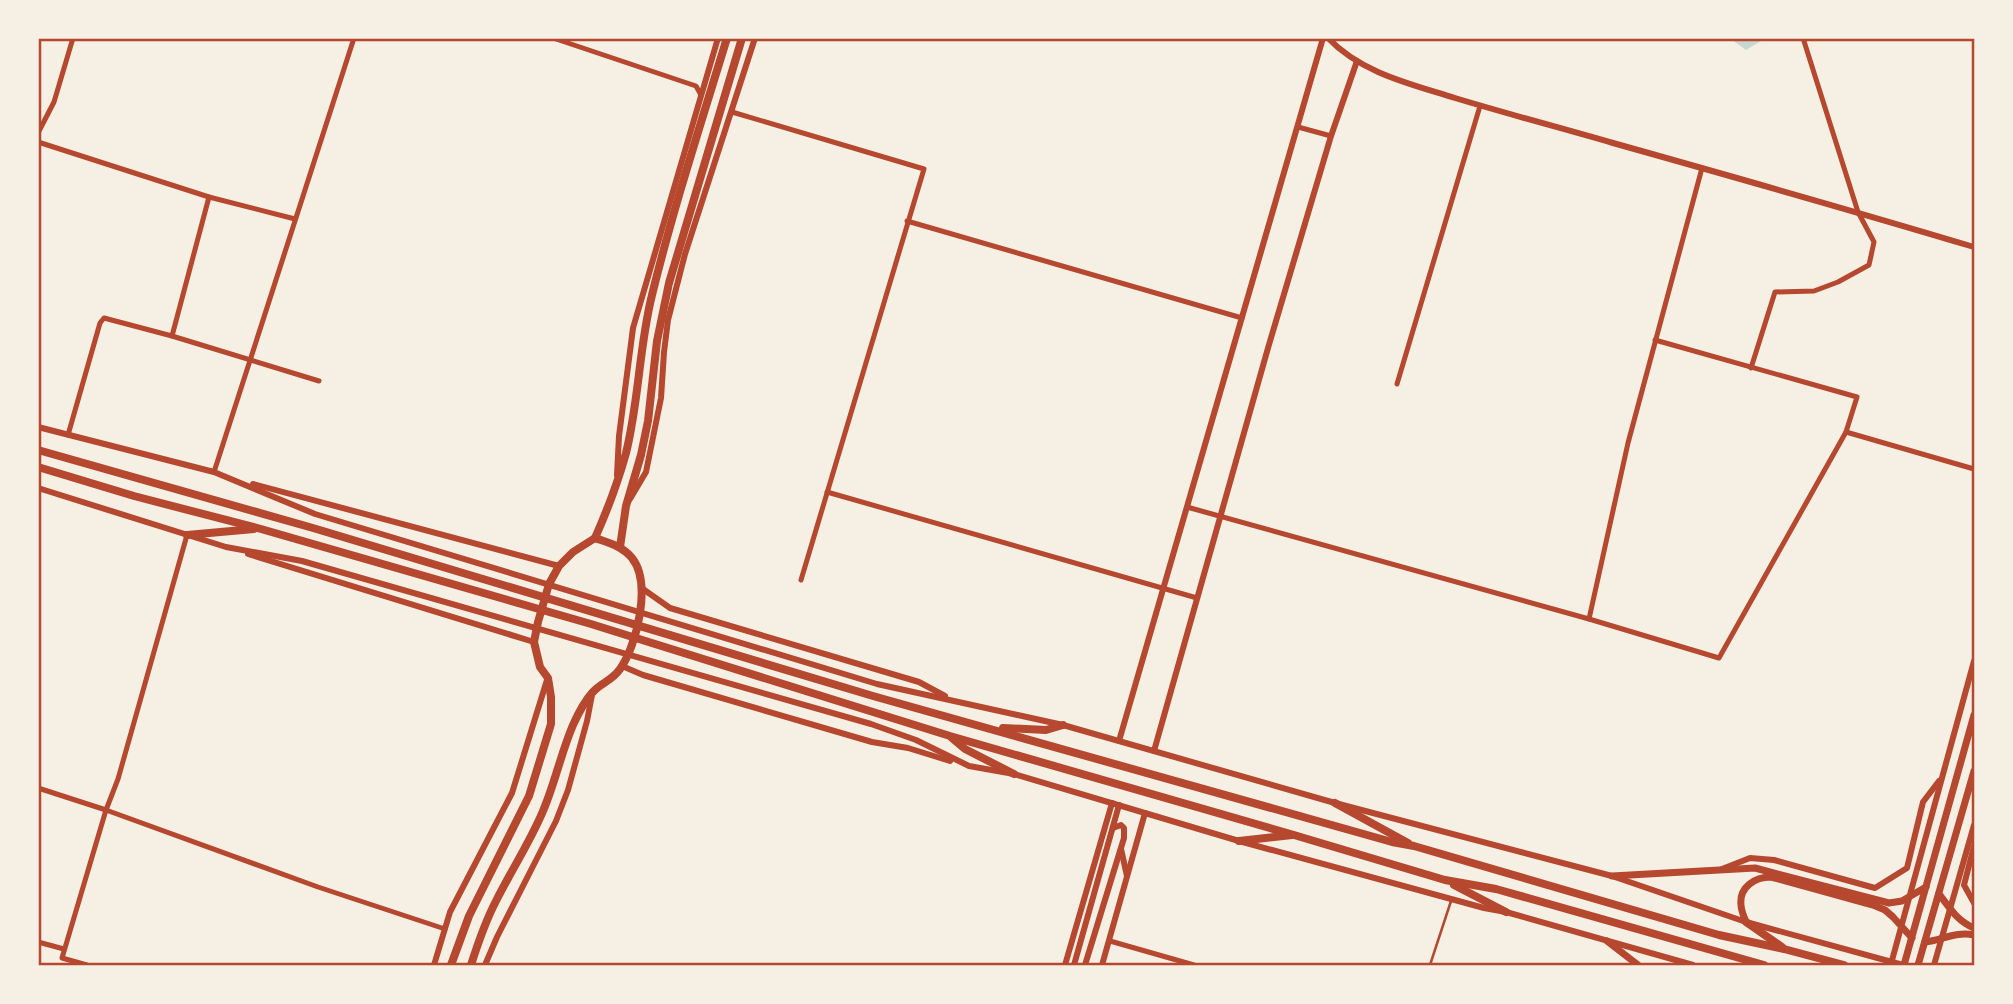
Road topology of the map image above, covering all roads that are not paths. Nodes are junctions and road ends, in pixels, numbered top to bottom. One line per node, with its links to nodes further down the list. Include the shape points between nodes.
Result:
1 (74, 38): 17 (street, via 54,102)
2 (354, 38): 23 (street)
3 (553, 38): 11 (street, via 696,86)
4 (718, 38): 11 (street)
5 (727, 38): 12 (main road)
6 (742, 38): 14 (main road)
7 (755, 38): 15 (street)
8 (1325, 38): 10 (street); 16 (street)
9 (1802, 38): 22 (street)
10 (1357, 61): 13 (street); 18 (street)
11 (702, 96): 12 (street); 41 (street, via 634,328)
12 (707, 106): 41 (main road, via 652,296 626,453)
13 (1480, 106): 20 (street); 32 (street)
14 (720, 109): 15 (street); 44 (main road, via 669,283 648,421)
15 (732, 113): 24 (street, via 924,169); 44 (street, via 668,320 661,398 646,472)
16 (1298, 127): 18 (street); 26 (street)
17 (38, 133)
18 (1331, 136): 46 (street)
19 (38, 142): 21 (street)
20 (1702, 168): 22 (street); 28 (street)
21 (209, 197): 23 (street); 27 (street)
22 (1858, 212): 25 (street); 30 (street, via 1874,242 1869,265 1814,291 1774,292)
23 (295, 219): 29 (street)
24 (907, 222): 26 (street); 43 (street)
25 (1975, 247)
26 (1242, 318): 45 (street)
27 (172, 336): 29 (street); 35 (street, via 104,318)
28 (1655, 340): 30 (street); 57 (street)
29 (249, 360): 31 (street); 39 (street)
30 (1751, 368): 34 (street, via 1857,397)
31 (319, 381)
32 (1397, 384)
33 (38, 427): 35 (street)
34 (1846, 432): 38 (street); 57 (street, via 1719,657)
35 (68, 435): 39 (street)
36 (38, 450): 66 (main road)
37 (38, 467): 47 (main road)
38 (1975, 469)
39 (214, 472): 40 (street)
40 (229, 478): 52 (street); 63 (street, via 315,514 877,684)
41 (616, 482): 49 (main road)
42 (38, 488): 48 (street)
43 (827, 492): 53 (street); 54 (street)
44 (626, 506): 51 (main road)
45 (1187, 507): 46 (street); 54 (street)
46 (1220, 517): 56 (street); 57 (street)
47 (261, 529): 48 (main road); 67 (main road, via 591,624)
48 (187, 535): 50 (street); 77 (street)
49 (595, 538): 51 (main road); 52 (main road)
50 (226, 547): 58 (street); 70 (street, via 302,561 871,724)
51 (620, 547): 55 (main road, via 633,559)
52 (559, 566): 58 (main road, via 549,584)
53 (801, 580)
54 (1164, 588): 56 (street); 68 (street)
55 (643, 589): 60 (main road, via 642,608); 63 (street, via 670,608 919,682)
56 (1197, 598): 69 (street)
57 (1589, 619)
58 (534, 642): 61 (main road)
59 (1975, 661): 73 (street)
60 (622, 666): 62 (main road, via 613,679); 70 (street, via 872,742)
61 (548, 678): 99 (street, via 512,793 459,892); 114 (main road, via 551,724 529,796 468,916)
62 (593, 691): 115 (main road, via 565,744 544,810 487,919); 116 (street, via 556,821)
63 (953, 701): 65 (street)
64 (1975, 715): 90 (main road)
65 (1063, 725): 66 (main road, via 1046,730); 68 (street)
66 (990, 727): 83 (main road)
67 (950, 736): 72 (main road, via 964,749); 81 (main road)
68 (1119, 741): 69 (street)
69 (1154, 751): 75 (street)
70 (969, 766): 72 (street)
71 (1975, 771): 91 (main road)
72 (1014, 774): 76 (street)
73 (1942, 776): 86 (street, via 1923,802 1907,867 1875,888 1774,860 1750,858); 92 (street)
74 (38, 788): 77 (street)
75 (1335, 803): 83 (main road); 87 (street)
76 (1115, 804): 78 (street); 80 (street); 117 (street)
77 (106, 810): 99 (street); 108 (street)
78 (1145, 813): 82 (street); 88 (street)
79 (1975, 825): 95 (street)
80 (1113, 828): 85 (street, via 1124,828); 118 (street)
81 (1294, 835): 82 (main road); 89 (main road)
82 (1239, 841): 93 (street)
83 (1414, 846): 109 (main road, via 1719,935)
84 (1975, 846): 94 (street, via 1964,886)
85 (1121, 848): 88 (street); 119 (street)
86 (1717, 871): 87 (main road); 92 (main road, via 1755,868 1889,903)
87 (1612, 876): 97 (street)
88 (1127, 878): 104 (street)
89 (1445, 880): 96 (main road); 125 (main road, via 1496,889)
90 (1926, 887): 92 (main road); 102 (main road)
91 (1939, 894): 95 (main road); 106 (main road)
92 (1910, 897): 100 (street)
93 (1452, 898): 96 (street); 122 (lane)
94 (1975, 903)
95 (1951, 910): 98 (main road); 107 (street)
96 (1506, 912): 103 (street)
97 (1746, 922): 100 (main road, via 1741,906 1746,887 1761,877 1771,877 1885,910); 109 (main road); 128 (street)
98 (1975, 928)
99 (445, 929): 113 (street)
100 (1900, 931): 102 (main road); 127 (street)
101 (1975, 934): 107 (main road, via 1955,934)
102 (1912, 939): 128 (main road)
103 (1607, 940): 123 (main road); 124 (street)
104 (1110, 941): 120 (street); 121 (street)
105 (38, 942): 108 (street)
106 (1925, 942): 107 (main road); 129 (main road)
107 (1940, 943): 130 (street)
108 (64, 949): 110 (street)
109 (1784, 949): 126 (main road)
110 (62, 958): 111 (street); 112 (street)
111 (60, 965)
112 (87, 965)
113 (433, 965)
114 (451, 965)
115 (471, 965)
116 (485, 965)
117 (1065, 965)
118 (1074, 965)
119 (1085, 965)
120 (1102, 965)
121 (1194, 965)
122 (1430, 965)
123 (1638, 965)
124 (1693, 965)
125 (1764, 965)
126 (1844, 965)
127 (1891, 965)
128 (1904, 965)
129 (1918, 965)
130 (1934, 965)

